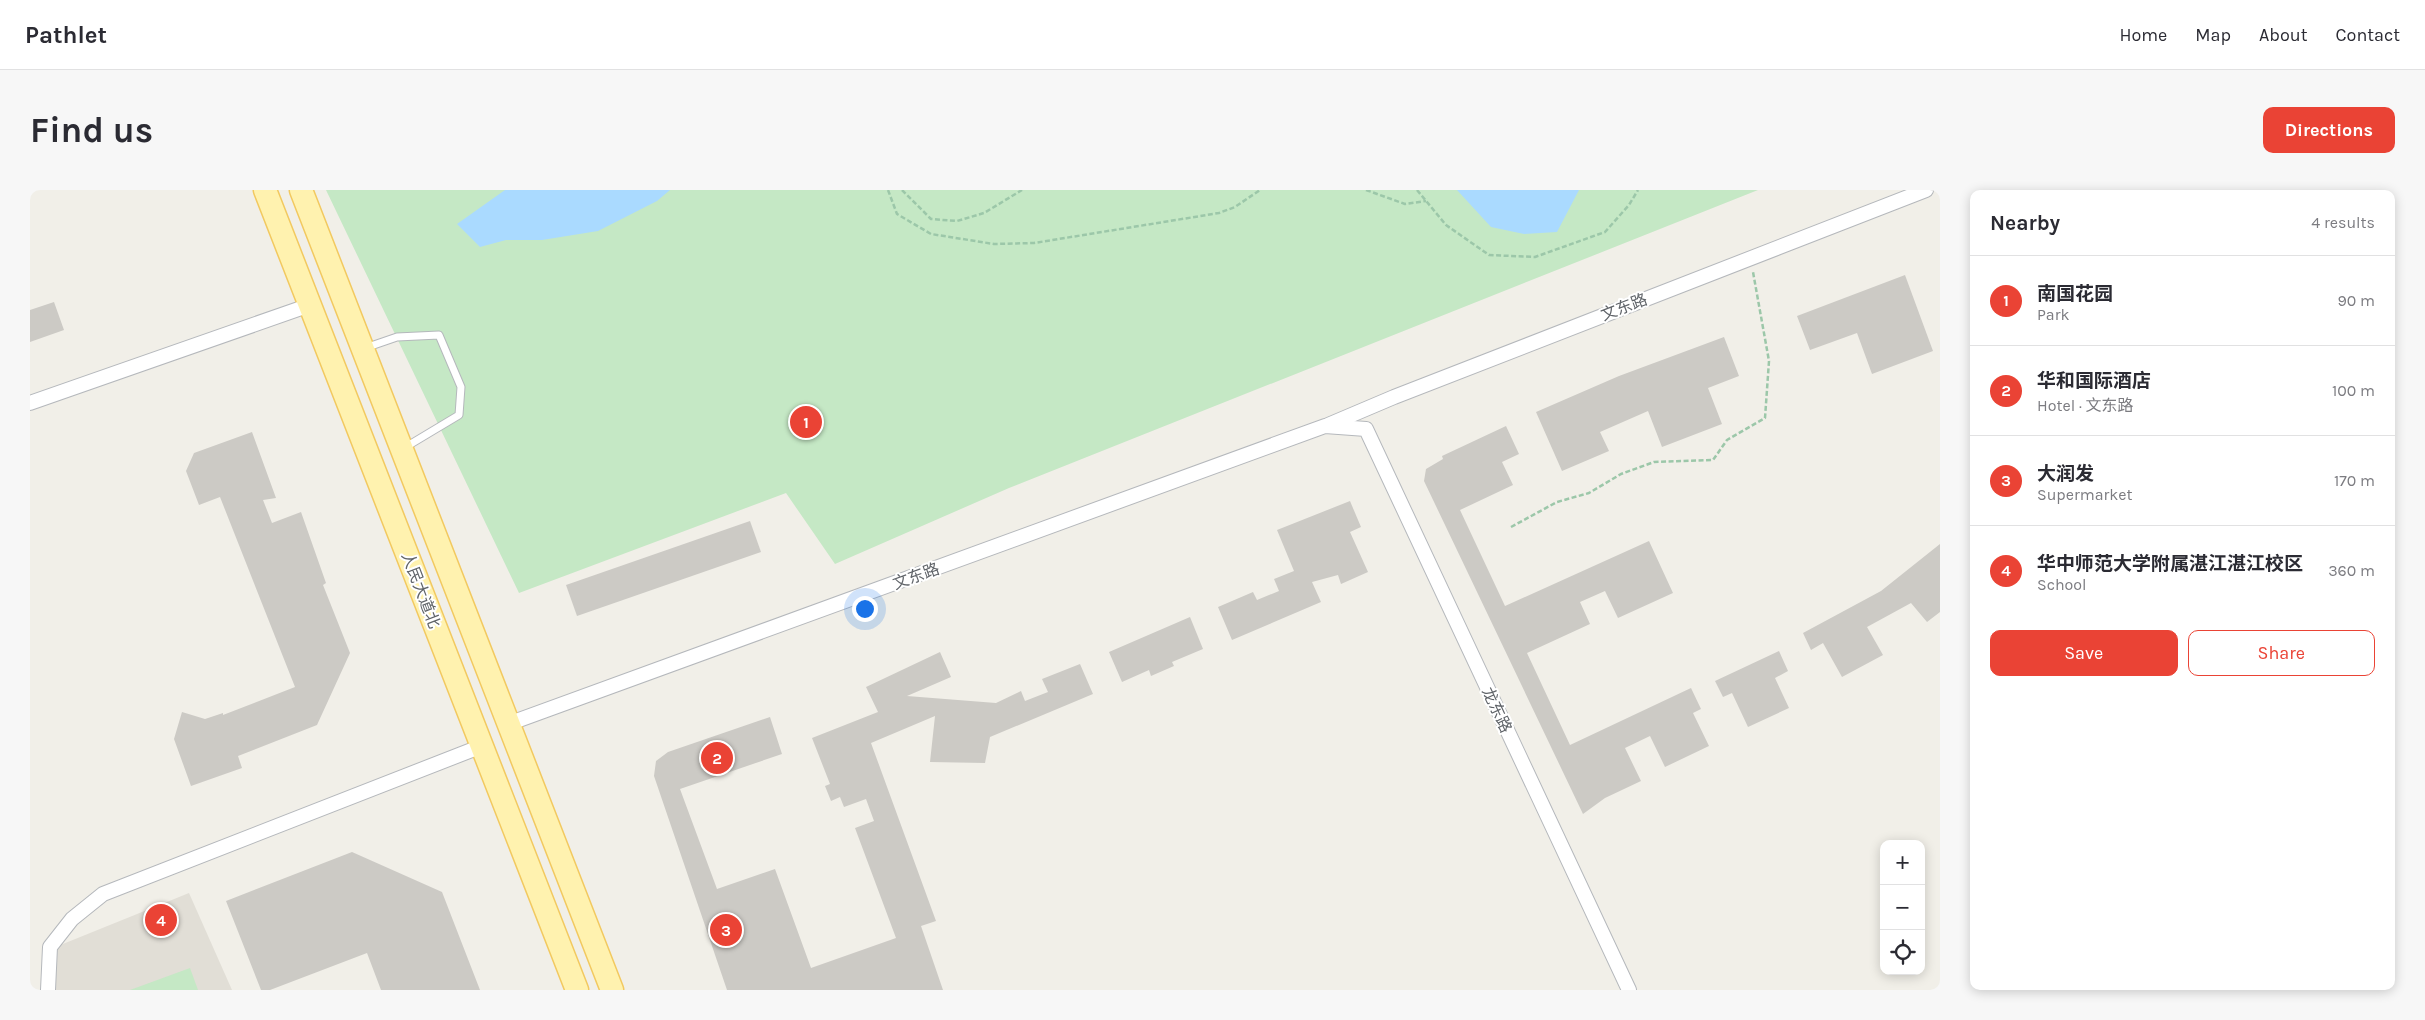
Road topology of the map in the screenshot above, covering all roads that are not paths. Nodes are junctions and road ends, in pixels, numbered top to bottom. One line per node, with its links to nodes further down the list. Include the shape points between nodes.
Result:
1 (265, 190): 4 (main road, 人民大道北)
2 (300, 190): 5 (main road, 人民大道北)
3 (1926, 190): 7 (street, 文东路)
4 (310, 306): 6 (street); 11 (main road, 人民大道北)
5 (362, 349): 9 (main road, 人民大道北); 9 (lane, via 398,337 439,335 461,387 459,415)
6 (30, 403)
7 (1323, 427): 8 (street, 文东路); 10 (street, 文东路)
8 (1366, 430): 15 (street, 龙东路)
9 (401, 449): 10 (main road, 人民大道北)
10 (508, 724): 14 (main road, 人民大道北)
11 (482, 746): 12 (street, via 103,894 72,919 50,947); 13 (main road, 人民大道北)
12 (48, 990)
13 (577, 990)
14 (612, 990)
15 (1629, 990)

